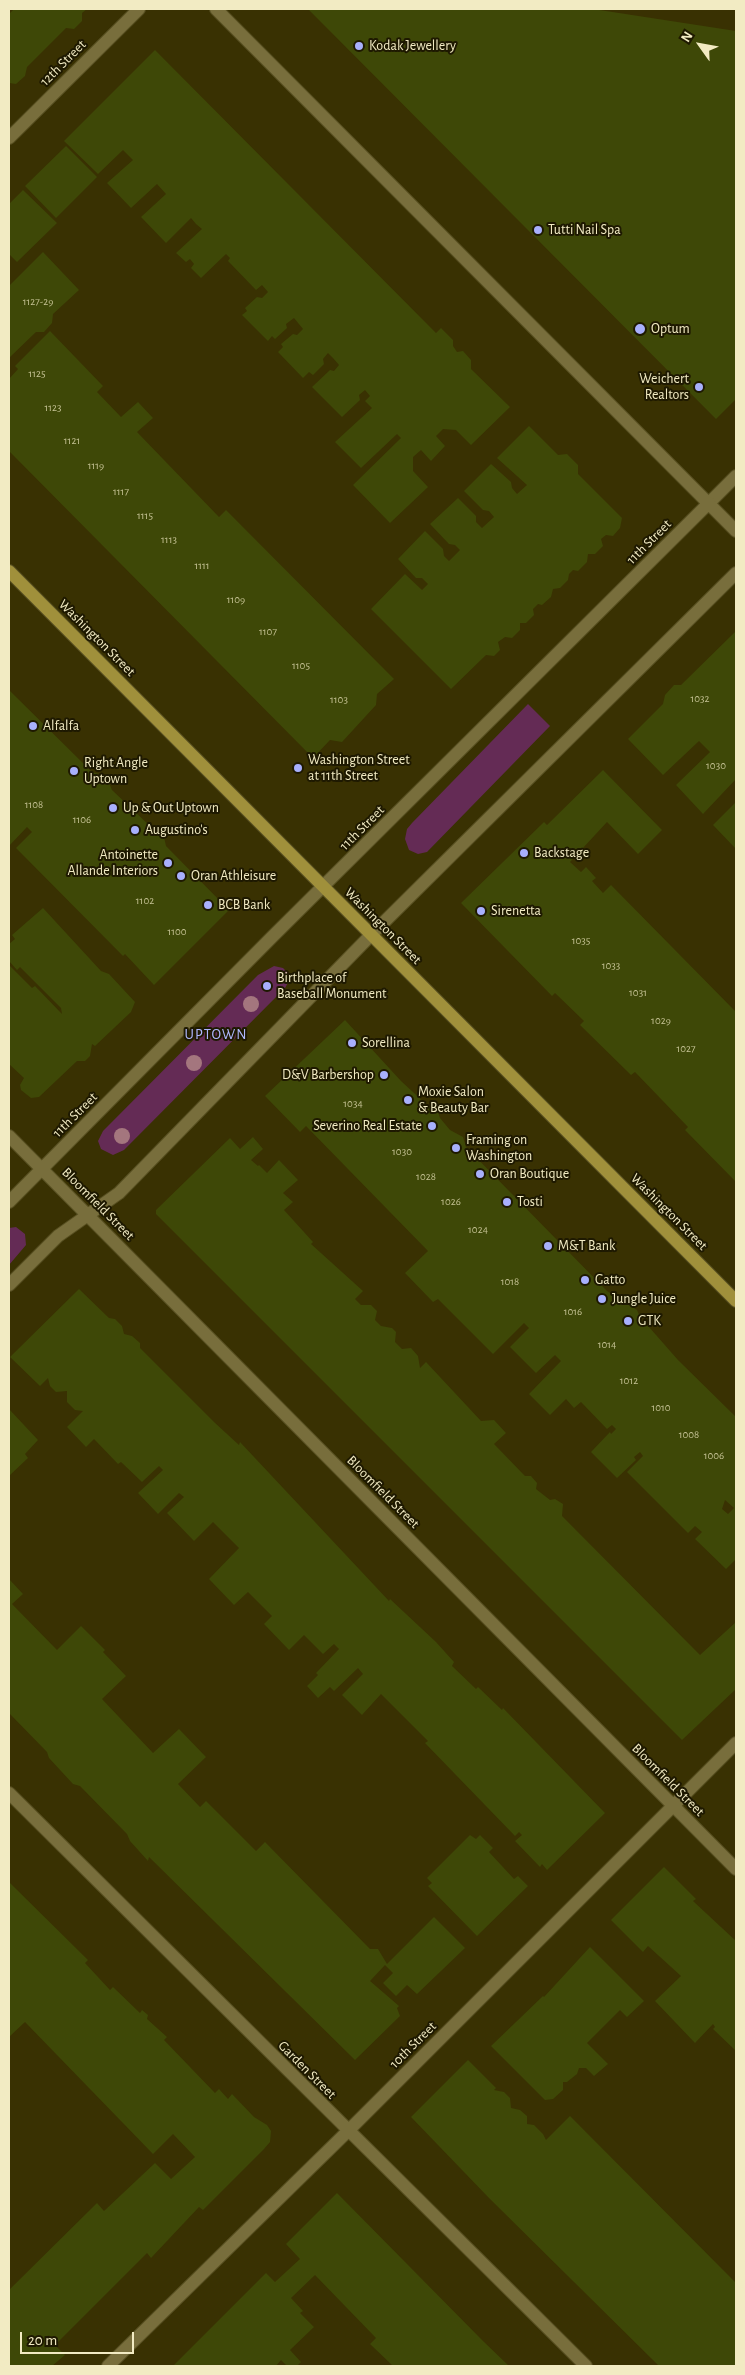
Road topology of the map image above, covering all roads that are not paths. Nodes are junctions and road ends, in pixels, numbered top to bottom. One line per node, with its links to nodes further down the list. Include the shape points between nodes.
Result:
1 (139, 9): 3 (street, 12th Street)
2 (216, 9): 5 (street)
3 (9, 138)
4 (736, 476): 5 (street, 11th Street)
5 (708, 503): 6 (street); 9 (street, 11th Street)
6 (736, 531)
7 (9, 571): 9 (main road, Washington Street)
8 (736, 573): 10 (street)
9 (324, 887): 10 (main road, Washington Street); 12 (street, 11th Street)
10 (371, 936): 14 (street, via 119,1193); 16 (main road, Washington Street)
11 (9, 1136): 12 (street, Bloomfield Street)
12 (42, 1169): 13 (street, 11th Street); 14 (street, Bloomfield Street)
13 (9, 1202)
14 (87, 1215): 15 (street, via 58,1236); 19 (street, Bloomfield Street)
15 (9, 1285)
16 (736, 1301)
17 (736, 1743): 19 (street, 10th Street)
18 (9, 1793): 21 (street, Garden Street)
19 (674, 1807): 20 (street, Bloomfield Street); 21 (street, 10th Street)
20 (736, 1869)
21 (348, 2131): 22 (street, 10th Street); 23 (street, Garden Street)
22 (108, 2366)
23 (586, 2366)

